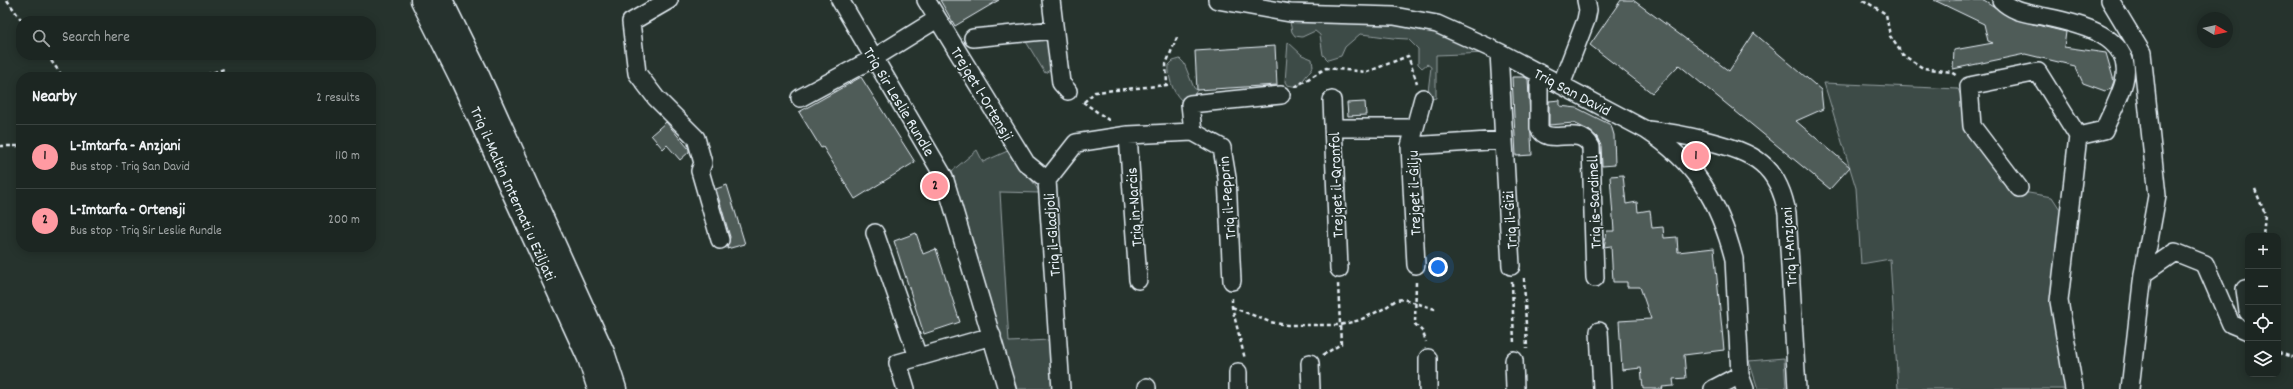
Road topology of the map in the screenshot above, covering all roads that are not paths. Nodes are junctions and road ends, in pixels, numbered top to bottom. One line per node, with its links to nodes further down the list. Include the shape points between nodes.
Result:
1 (422, 0): 51 (highway, Triq il-Maltin Internati u Eżiljati, via 461,78 566,308)
2 (441, 0): 52 (highway, Triq il-Maltin Internati u Eżiljati, via 475,69 598,341)
3 (669, 0): 35 (street, via 631,22 637,73 656,98 696,138 702,163 700,171)
4 (840, 0): 16 (street, Triq Sir Leslie Rundle)
5 (926, 0): 12 (street, Trejqet l-Ortensji)
6 (1051, 0): 13 (street)
7 (1217, 0): 11 (street, Triq San David)
8 (1586, 0): 18 (street, via 1586,20)
9 (2001, 0): 29 (street, via 2010,9 2081,25 2115,44 2126,62 2124,82 2104,130)
10 (2110, 0): 39 (street, via 2142,53 2157,196)
11 (1296, 6): 15 (street, Triq San David, via 1416,18 1437,24)
12 (937, 18): 16 (street); 32 (street, Trejqet l-Ortensji, via 1026,163)
13 (1054, 30): 14 (street); 19 (street, via 1061,83)
14 (973, 38)
15 (1499, 52): 17 (street, Triq San David); 30 (street, Triq il-Ġiżi)
16 (874, 58): 21 (street); 45 (street, Triq Sir Leslie Rundle, via 944,176)
17 (1539, 73): 18 (street, Triq San David); 40 (street, Triq is-Sardinell, via 1541,132 1549,137 1580,136 1591,147)
18 (1561, 85): 26 (street, Triq San David)
19 (1068, 91)
20 (1281, 95): 27 (street, via 1190,104)
21 (800, 98)
22 (1423, 98): 25 (street, Trejqet il-Ġilju)
23 (1332, 100): 24 (street, Trejqet il-Qronfol)
24 (1333, 128): 25 (street); 37 (street, Trejqet il-Qronfol)
25 (1415, 128): 31 (street, Trejqet il-Ġilju)
26 (1646, 130): 50 (street, Triq San David, via 1668,144 1692,168 1721,219 1734,259); 61 (street, Triq l-Anzjani, via 1673,132 1739,149 1768,168 1778,182 1784,195 1787,213)
27 (1193, 132): 28 (street, Triq il-Gladjoli); 42 (street, Triq il-Pepprin, via 1222,148 1227,178)
28 (1128, 135): 32 (street, Triq il-Gladjoli, via 1076,144); 41 (street, Triq in-Narċis)
29 (2078, 136): 33 (street, via 2038,72 1969,86 1972,126); 62 (street, via 2058,301)
30 (1504, 140): 31 (street); 38 (street, Triq il-Ġiżi)
31 (1410, 146): 36 (street, Trejqet il-Ġilju)
32 (1047, 180): 55 (street, Triq il-Gladjoli)
33 (2019, 188)
34 (875, 232): 46 (street)
35 (720, 240)
36 (1416, 265)
37 (1339, 269)
38 (1517, 272)
39 (2143, 274): 43 (street, via 2175,252 2205,264 2231,324); 63 (street)
40 (1595, 278)
41 (1138, 280)
42 (1232, 281)
43 (2245, 330)
44 (1599, 331): 59 (street)
45 (992, 336): 46 (street); 54 (street, Triq Sir Leslie Rundle)
46 (918, 357): 53 (street, via 898,363)
47 (1428, 358): 57 (street)
48 (1521, 358): 58 (street)
49 (1310, 363): 56 (street)
50 (1743, 382): 60 (street)
51 (599, 389)
52 (615, 389)
53 (906, 389)
54 (1007, 389)
55 (1061, 389)
56 (1311, 389)
57 (1428, 389)
58 (1515, 389)
59 (1602, 389)
60 (1713, 389)
61 (1797, 389)
62 (2074, 389)
63 (2130, 389)

